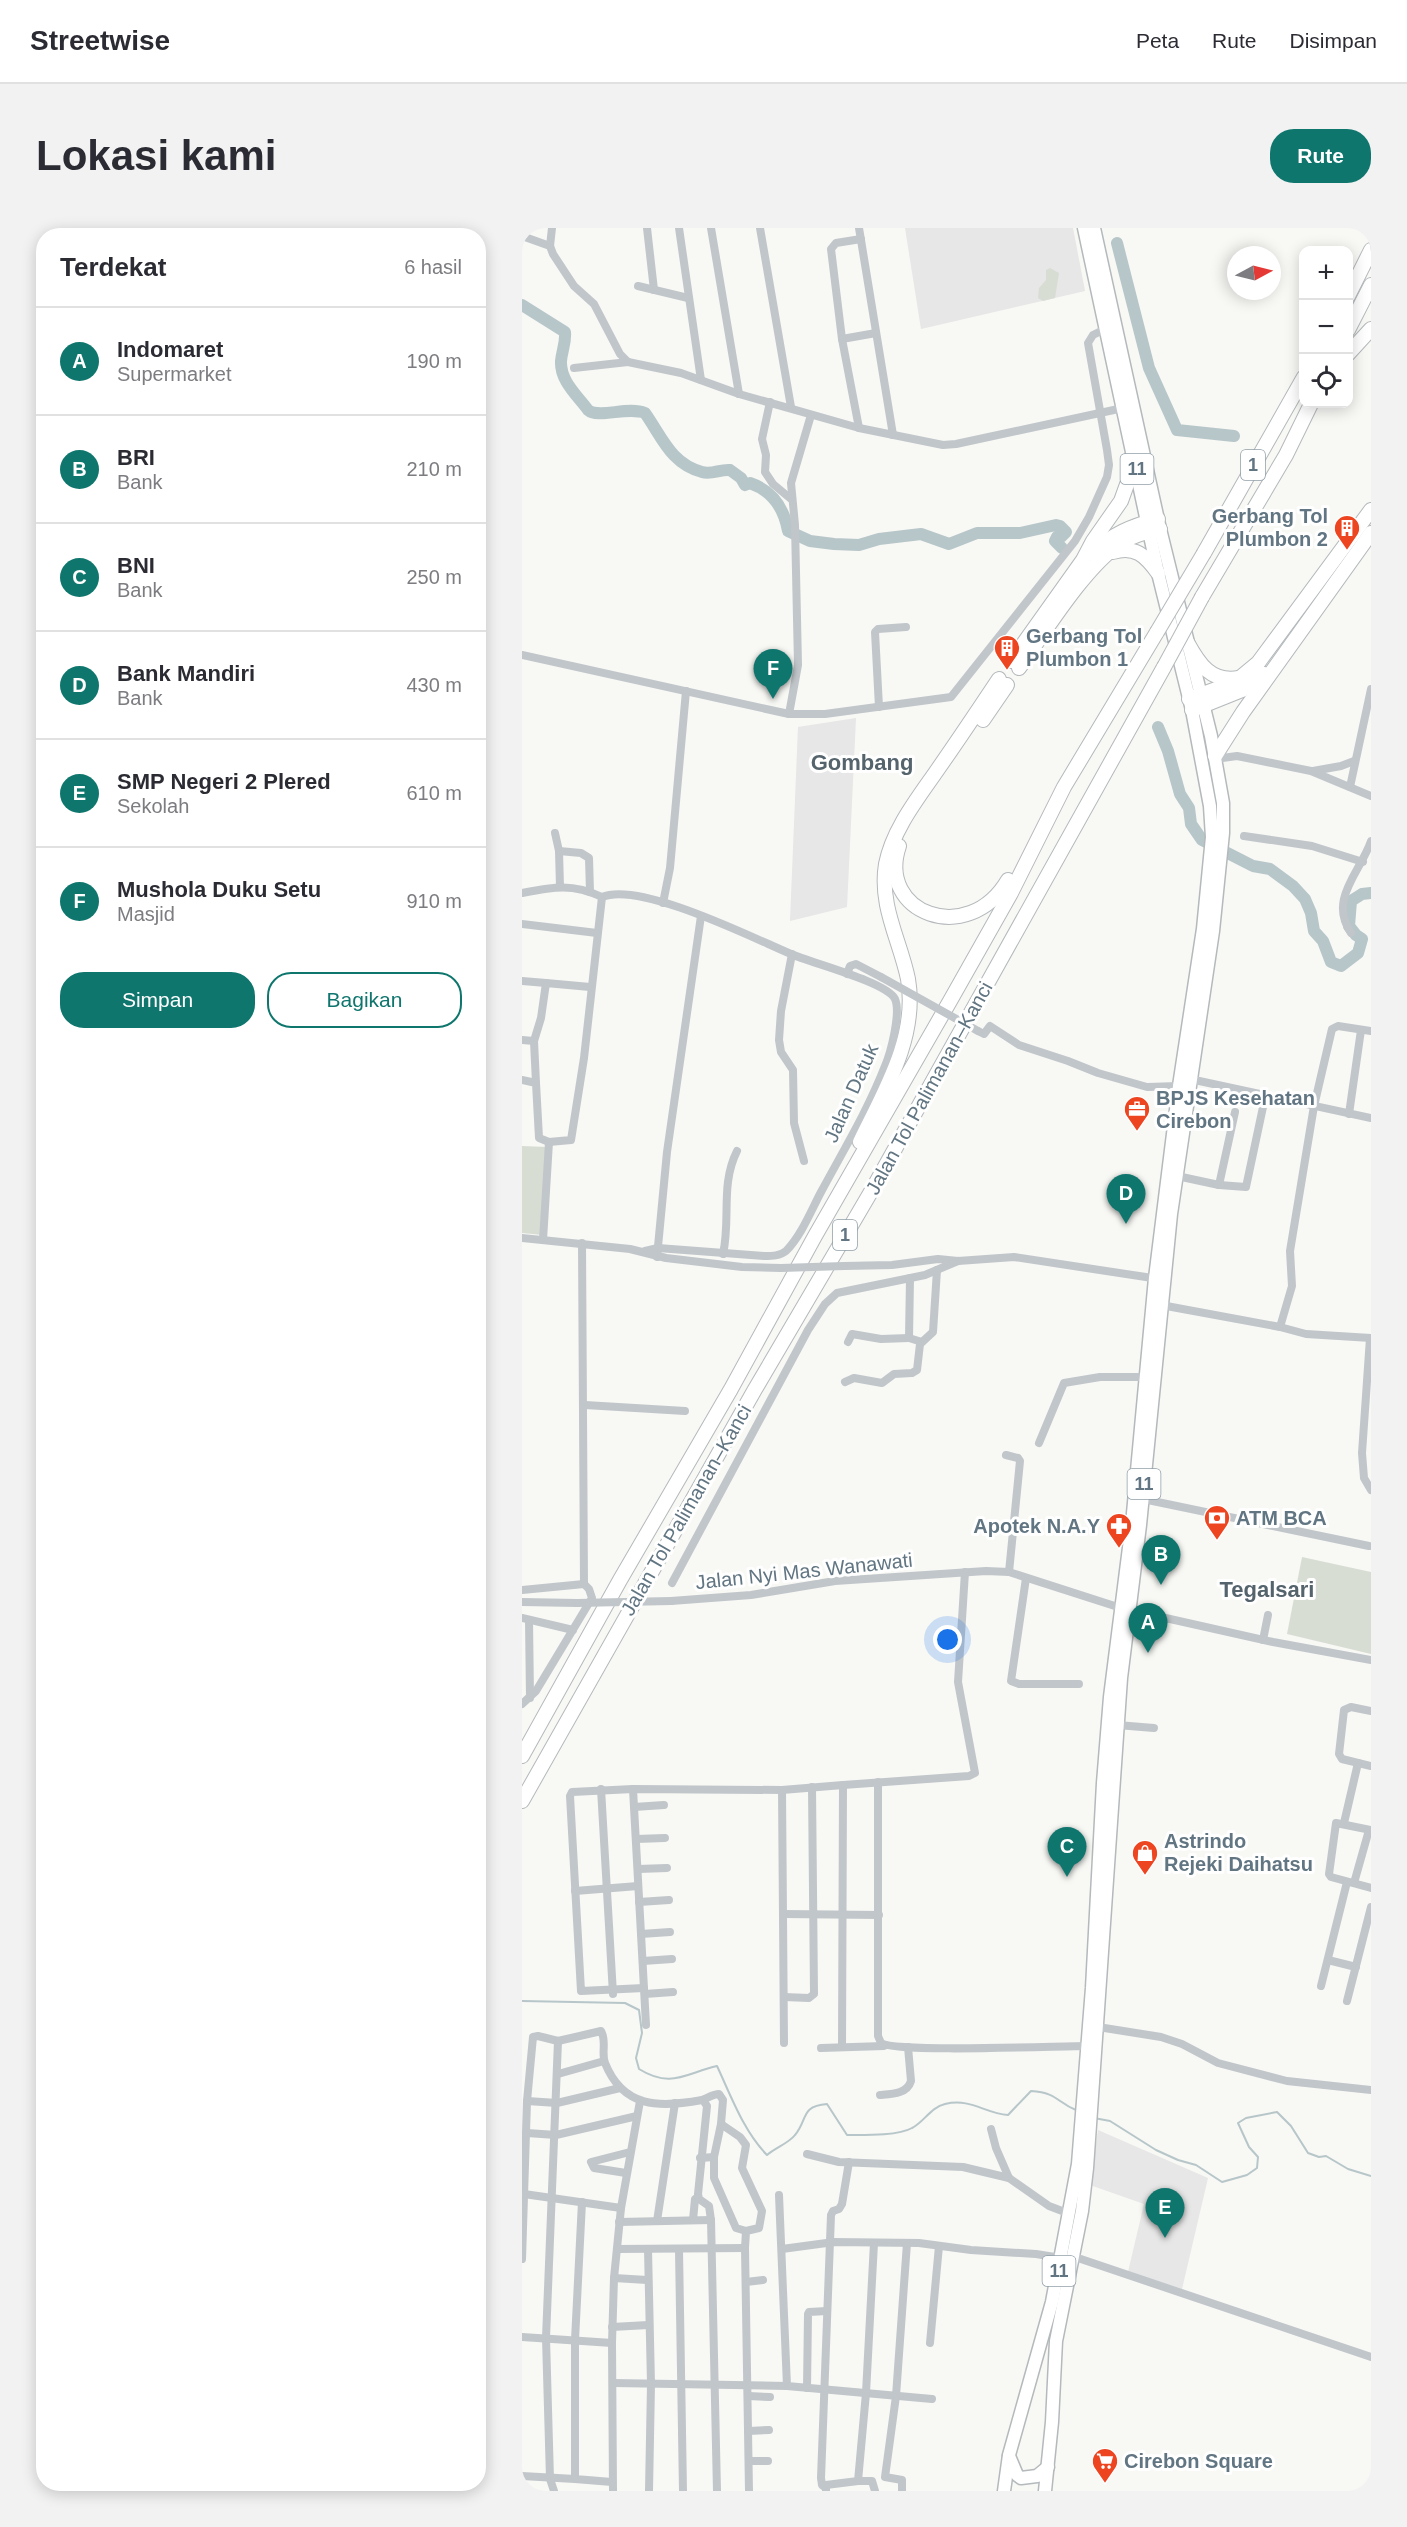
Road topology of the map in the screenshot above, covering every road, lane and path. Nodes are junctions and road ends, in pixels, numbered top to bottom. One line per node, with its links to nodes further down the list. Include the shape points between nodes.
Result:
1 (552, 228): 11 (street)
2 (647, 228): 16 (street)
3 (679, 228): 17 (street)
4 (711, 228): 28 (street)
5 (760, 228): 30 (street)
6 (859, 228): 10 (street)
7 (1084, 228): 19 (highway, 11)
8 (1094, 228): 42 (highway, 11)
9 (522, 236): 11 (street)
10 (861, 239): 21 (street); 22 (street, via 836,243 831,249)
11 (550, 246): 24 (street, via 574,286 594,304)
12 (1371, 250): 15 (highway)
13 (1371, 285): 18 (highway)
14 (638, 286): 16 (street)
15 (1353, 286)
16 (654, 290): 17 (street)
17 (688, 298): 26 (street)
18 (1353, 320)
19 (1105, 329): 31 (highway, 11); 34 (street, via 1088,343)
20 (1371, 329): 23 (highway)
21 (876, 333): 22 (street); 37 (street)
22 (842, 339): 36 (street)
23 (1353, 349)
24 (628, 362): 25 (street); 26 (street)
25 (574, 369)
26 (700, 380): 28 (street)
27 (1299, 386): 63 (highway, Jalan Tol Palimanan–Kanci / 1, bridge)
28 (739, 394): 29 (street)
29 (770, 402): 30 (street); 40 (street, via 762,439 765,472)
30 (791, 407): 35 (street)
31 (1123, 408): 34 (street); 38 (highway, 11)
32 (1309, 408): 39 (highway, Jalan Tol Palimanan–Kanci / 1)
33 (1315, 408): 39 (highway)
34 (1100, 412): 37 (street, via 956,444 939,445); 55 (street, via 1109,465 1107,477 1075,541 954,696)
35 (811, 415): 36 (street); 40 (street, via 792,476)
36 (859, 428): 37 (street)
37 (893, 435)
38 (1133, 452): 42 (highway, 11); 45 (highway, via 1121,501)
39 (1286, 454): 158 (highway, Jalan Tol Palimanan–Kanci / 1, bridge, via 1202,597 878,1181 736,1422)
40 (792, 499): 56 (street, via 798,665)
41 (1371, 510): 51 (highway, via 1272,647)
42 (1154, 525): 44 (highway); 45 (highway, via 1127,528); 46 (highway, 11); 48 (highway, 11)
43 (1371, 533): 50 (highway)
44 (1106, 554): 45 (highway, via 1015,665); 46 (highway, via 1121,549 1137,551)
45 (1083, 560)
46 (1158, 573): 54 (highway, 11)
47 (906, 627): 55 (street, via 875,632)
48 (1187, 642): 51 (highway, via 1212,675 1226,679); 54 (highway, 11)
49 (522, 655): 53 (street)
50 (1279, 661): 54 (highway, via 1242,690); 57 (highway)
51 (1243, 677): 54 (highway)
52 (1371, 689): 60 (street)
53 (686, 691): 56 (street); 76 (street, via 670,868)
54 (1196, 703): 59 (highway, 11); 61 (highway, 11)
55 (879, 707): 56 (street)
56 (789, 714)
57 (1224, 741): 58 (street); 59 (highway)
58 (1237, 756): 59 (street); 62 (street)
59 (1215, 757): 61 (highway); 68 (highway, 11, via 1223,803)
60 (1354, 761): 62 (street); 64 (street)
61 (1202, 763): 68 (highway, 11)
62 (1311, 771): 64 (street)
63 (1064, 787): 103 (highway, Jalan Tol Palimanan–Kanci / 1, via 1011,892); 103 (highway, via 1001,892 969,915 944,917 923,911 908,897 898,879 898,850 1003,682 912,808 886,864 885,898 908,981 908,1029 892,1074)
64 (1350, 787): 65 (street)
65 (1371, 796)
66 (555, 833): 70 (street)
67 (1244, 836): 71 (street, via 1312,846)
68 (1217, 838): 92 (highway, 11, via 1210,854); 92 (highway, 11, via 1221,862 1213,931)
69 (1371, 841): 71 (street)
70 (559, 851): 72 (street); 73 (street, via 581,853 589,858)
71 (1363, 862): 80 (street, via 1343,900 1342,917)
72 (560, 886): 73 (street); 74 (street)
73 (590, 892): 75 (street)
74 (522, 893)
75 (602, 897): 76 (street, Jalan Datuk, via 623,894); 79 (street)
76 (663, 903): 77 (street, Jalan Datuk)
77 (701, 916): 81 (street, Jalan Datuk); 107 (street, via 667,1152)
78 (522, 924): 79 (street)
79 (597, 932): 85 (street)
80 (1351, 933)
81 (792, 954): 82 (street, Jalan Datuk); 100 (street, via 778,1040 793,1070 794,1123)
82 (847, 974): 92 (street, bridge, via 850,966 856,964 984,1034 990,1026 1019,1045 1125,1081 1147,1087); 109 (street, Jalan Datuk, via 876,985 894,998 897,1012 886,1066 818,1199 786,1251 776,1256)
83 (522, 981): 84 (street)
84 (546, 983): 85 (street); 89 (street)
85 (590, 987): 98 (street, via 585,1058 573,1134 569,1141)
86 (1361, 1030): 87 (street); 93 (street, via 1338,1026 1332,1029); 96 (street)
87 (1371, 1031)
88 (522, 1040): 89 (street)
89 (534, 1041): 91 (street)
90 (522, 1080): 91 (street)
91 (536, 1083): 98 (street, via 538,1136)
92 (1184, 1083): 93 (street); 101 (highway, 11)
93 (1314, 1106): 96 (street); 116 (street, via 1289,1263 1292,1286)
94 (1263, 1107): 102 (street, via 1247,1186)
95 (1234, 1112): 102 (street)
96 (1349, 1114): 97 (street)
97 (1371, 1118)
98 (549, 1142): 105 (street)
99 (736, 1151): 109 (street, via 725,1193 727,1236)
100 (804, 1161)
101 (1173, 1183): 102 (street); 114 (highway, 11)
102 (1219, 1185)
103 (815, 1236): 149 (highway, Jalan Tol Palimanan–Kanci / 1)
104 (522, 1238): 105 (street)
105 (543, 1240): 106 (street)
106 (582, 1243): 108 (street); 123 (street)
107 (658, 1248): 108 (street, Jalan Datuk); 109 (street, Jalan Datuk); 110 (street)
108 (645, 1251): 110 (street)
109 (723, 1254)
110 (657, 1257): 111 (street, bridge, via 781,1268)
111 (958, 1261): 112 (street); 114 (street, via 1014,1257)
112 (937, 1270): 113 (street); 120 (street, via 933,1332)
113 (910, 1278): 117 (street); 133 (street, via 844,1291 825,1304)
114 (1159, 1279): 115 (highway, 11); 121 (highway, 11)
115 (1161, 1305): 116 (street); 128 (highway, 11)
116 (1280, 1327): 118 (street, via 1321,1336)
117 (909, 1338): 119 (street, via 852,1334); 120 (street)
118 (1370, 1338): 127 (street, via 1362,1453 1364,1478)
119 (848, 1342)
120 (922, 1342): 122 (street, via 919,1366 912,1373 894,1374 882,1383 854,1378)
121 (1145, 1377): 125 (street, via 1100,1377 1064,1383); 137 (highway, 11)
122 (845, 1382)
123 (585, 1405): 124 (street); 134 (street)
124 (685, 1412)
125 (1039, 1443)
126 (1006, 1455): 131 (street, via 1020,1461)
127 (1371, 1490)
128 (1143, 1499): 129 (street); 137 (highway, 11)
129 (1369, 1546)
130 (964, 1572): 131 (street, Jalan Nyi Mas Wanawati); 136 (street, Jalan Nyi Mas Wanawati, bridge, via 835,1581 751,1595 671,1601); 152 (street, via 958,1682 975,1773)
131 (1009, 1572): 132 (street, Jalan Nyi Mas Wanawati)
132 (1026, 1578): 137 (street, Jalan Nyi Mas Wanawati); 143 (street, via 1011,1681)
133 (672, 1583)
134 (584, 1584): 135 (street); 140 (street, via 592,1598)
135 (522, 1590)
136 (522, 1602)
137 (1126, 1609): 141 (street, Jalan Nyi Mas Wanawati); 147 (highway, 11); 167 (highway, 11, via 1110,1697)
138 (1268, 1615): 141 (street)
139 (526, 1619): 140 (street); 144 (street)
140 (573, 1630): 144 (street)
141 (1263, 1640): 142 (street, Jalan Nyi Mas Wanawati)
142 (1371, 1660)
143 (1079, 1684)
144 (530, 1698): 145 (street)
145 (522, 1704)
146 (1371, 1711): 150 (street, via 1351,1707 1344,1710 1340,1757)
147 (1117, 1725): 148 (street); 167 (highway, 11)
148 (1154, 1728)
149 (522, 1756)
150 (1358, 1763): 151 (street); 161 (street)
151 (1371, 1766)
152 (878, 1782): 153 (street); 179 (street)
153 (843, 1785): 154 (street); 178 (street)
154 (812, 1787): 157 (street); 177 (street)
155 (633, 1788): 156 (street); 157 (street); 160 (street)
156 (601, 1789): 170 (street); 172 (street, via 574,1790 570,1796)
157 (782, 1790): 176 (street)
158 (522, 1801)
159 (664, 1806): 160 (street)
160 (634, 1807): 164 (street)
161 (1344, 1823): 162 (street); 168 (street, via 1334,1826 1329,1874)
162 (1370, 1830): 168 (street)
163 (665, 1838): 164 (street)
164 (636, 1839): 166 (street)
165 (667, 1868): 166 (street)
166 (638, 1869): 169 (street)
167 (1103, 1872): 193 (highway, 11); 197 (highway, 11)
168 (1350, 1883): 171 (street); 183 (street)
169 (638, 1886): 170 (street); 174 (street)
170 (607, 1888): 172 (street); 188 (street)
171 (1371, 1888)
172 (575, 1890): 188 (street, via 581,1991)
173 (669, 1900): 174 (street)
174 (639, 1902): 181 (street)
175 (1371, 1906): 185 (street)
176 (783, 1914): 177 (street); 190 (street)
177 (814, 1914): 178 (street); 190 (street, via 814,1994 809,1998)
178 (844, 1914): 179 (street); 198 (street)
179 (879, 1915): 196 (street, via 878,2036)
180 (670, 1932): 181 (street)
181 (641, 1934): 184 (street)
182 (672, 1959): 184 (street)
183 (1328, 1960): 185 (street); 186 (street)
184 (643, 1961): 187 (street)
185 (1356, 1966): 191 (street)
186 (1321, 1986)
187 (644, 1991): 188 (street); 189 (street); 192 (street)
188 (613, 1992)
189 (673, 1992)
190 (784, 1997): 195 (street)
191 (1347, 2001)
192 (646, 2025)
193 (1098, 2027): 204 (street, via 1171,2040 1218,2063 1287,2081); 211 (highway, 11)
194 (558, 2041): 201 (street, via 601,2031); 202 (street); 207 (street, via 533,2037)
195 (784, 2043)
196 (884, 2046): 198 (street); 199 (street)
197 (1087, 2046): 199 (street); 211 (highway, 11)
198 (842, 2047): 200 (street)
199 (908, 2047): 205 (street, via 909,2086 902,2092)
200 (821, 2048)
201 (604, 2061): 202 (street); 203 (street)
202 (558, 2074): 209 (street)
203 (620, 2088): 208 (street); 209 (street)
204 (1371, 2090)
205 (880, 2095)
206 (703, 2100): 210 (street); 213 (street, via 716,2094 722,2097); 221 (street, via 707,2106)
207 (527, 2101): 209 (street); 216 (street)
208 (640, 2102): 210 (street); 212 (street)
209 (557, 2103): 217 (street)
210 (675, 2103): 234 (street)
211 (1087, 2107): 214 (highway, 11)
212 (637, 2116): 217 (street); 218 (street)
213 (721, 2124): 220 (street); 236 (street, via 746,2145 742,2168 762,2211 759,2228)
214 (1085, 2126): 231 (highway, 11); 247 (highway, 11, via 1082,2211)
215 (991, 2129): 224 (street)
216 (527, 2133): 217 (street); 225 (street)
217 (556, 2135): 228 (street)
218 (630, 2152): 223 (street); 223 (street, via 591,2162 594,2168)
219 (807, 2154): 222 (street)
220 (714, 2157): 221 (street); 236 (street, via 714,2178 736,2228)
221 (700, 2158): 227 (street)
222 (849, 2162): 224 (street, via 963,2167); 237 (street, via 842,2204 831,2213)
223 (627, 2173): 230 (street)
224 (1009, 2178): 231 (street, via 1049,2206)
225 (525, 2194): 228 (street); 248 (street)
226 (779, 2195): 245 (street)
227 (698, 2197): 232 (street); 233 (street, via 709,2206)
228 (552, 2198): 229 (street); 257 (street)
229 (582, 2202): 230 (street); 258 (street)
230 (621, 2208): 235 (street)
231 (1070, 2214): 247 (highway, 11)
232 (693, 2220): 233 (street); 234 (street)
233 (711, 2220): 241 (street)
234 (657, 2221): 235 (street)
235 (619, 2222): 243 (street)
236 (746, 2231): 242 (street)
237 (829, 2242): 238 (street); 245 (street); 253 (street)
238 (874, 2243): 239 (street); 270 (street)
239 (907, 2243): 240 (street); 272 (street)
240 (939, 2246): 247 (street); 260 (street)
241 (710, 2248): 242 (street); 246 (street); 264 (street)
242 (745, 2248): 252 (street)
243 (617, 2249): 244 (street); 249 (street)
244 (648, 2249): 246 (street); 250 (street)
245 (782, 2249): 267 (street)
246 (679, 2250): 266 (street)
247 (1067, 2257): 261 (street); 277 (highway, 11); 280 (highway, 11, via 1056,2341)
248 (522, 2259)
249 (614, 2278): 250 (street); 255 (street)
250 (647, 2280): 254 (street)
251 (763, 2280): 252 (street)
252 (746, 2282): 265 (street)
253 (827, 2312): 268 (street, via 808,2314); 269 (street)
254 (648, 2325): 255 (street); 263 (street)
255 (612, 2327): 259 (street)
256 (522, 2337): 257 (street)
257 (546, 2338): 258 (street); 283 (street)
258 (575, 2340): 259 (street); 284 (street)
259 (612, 2343): 262 (street)
260 (930, 2343)
261 (1371, 2357)
262 (613, 2384): 263 (street); 286 (street)
263 (651, 2384): 266 (street); 293 (street)
264 (715, 2384): 265 (street); 266 (street); 295 (street)
265 (748, 2384): 267 (street); 271 (street)
266 (682, 2385): 294 (street)
267 (787, 2386): 268 (street)
268 (807, 2388): 269 (street)
269 (824, 2390): 270 (street); 289 (street, via 821,2482)
270 (866, 2393): 272 (street); 285 (street)
271 (748, 2396): 273 (street); 276 (street)
272 (896, 2396): 274 (street); 282 (street)
273 (770, 2397)
274 (932, 2399)
275 (769, 2430): 276 (street)
276 (748, 2431): 278 (street)
277 (1009, 2456): 280 (highway, via 1021,2478 1037,2476); 298 (highway, 11)
278 (749, 2461): 279 (street); 296 (street)
279 (768, 2461)
280 (1048, 2467): 299 (highway, 11)
281 (522, 2476): 283 (street)
282 (885, 2477): 288 (street); 297 (street, via 902,2480)
283 (550, 2479): 284 (street); 291 (street)
284 (575, 2480): 286 (street)
285 (858, 2481): 288 (street); 289 (street, via 828,2485)
286 (612, 2482): 292 (street)
287 (522, 2487): 290 (street)
288 (874, 2487)
289 (826, 2489)
290 (523, 2491)
291 (554, 2491)
292 (613, 2491)
293 (649, 2491)
294 (682, 2491)
295 (717, 2491)
296 (749, 2491)
297 (902, 2491)
298 (1004, 2491)
299 (1045, 2491)

